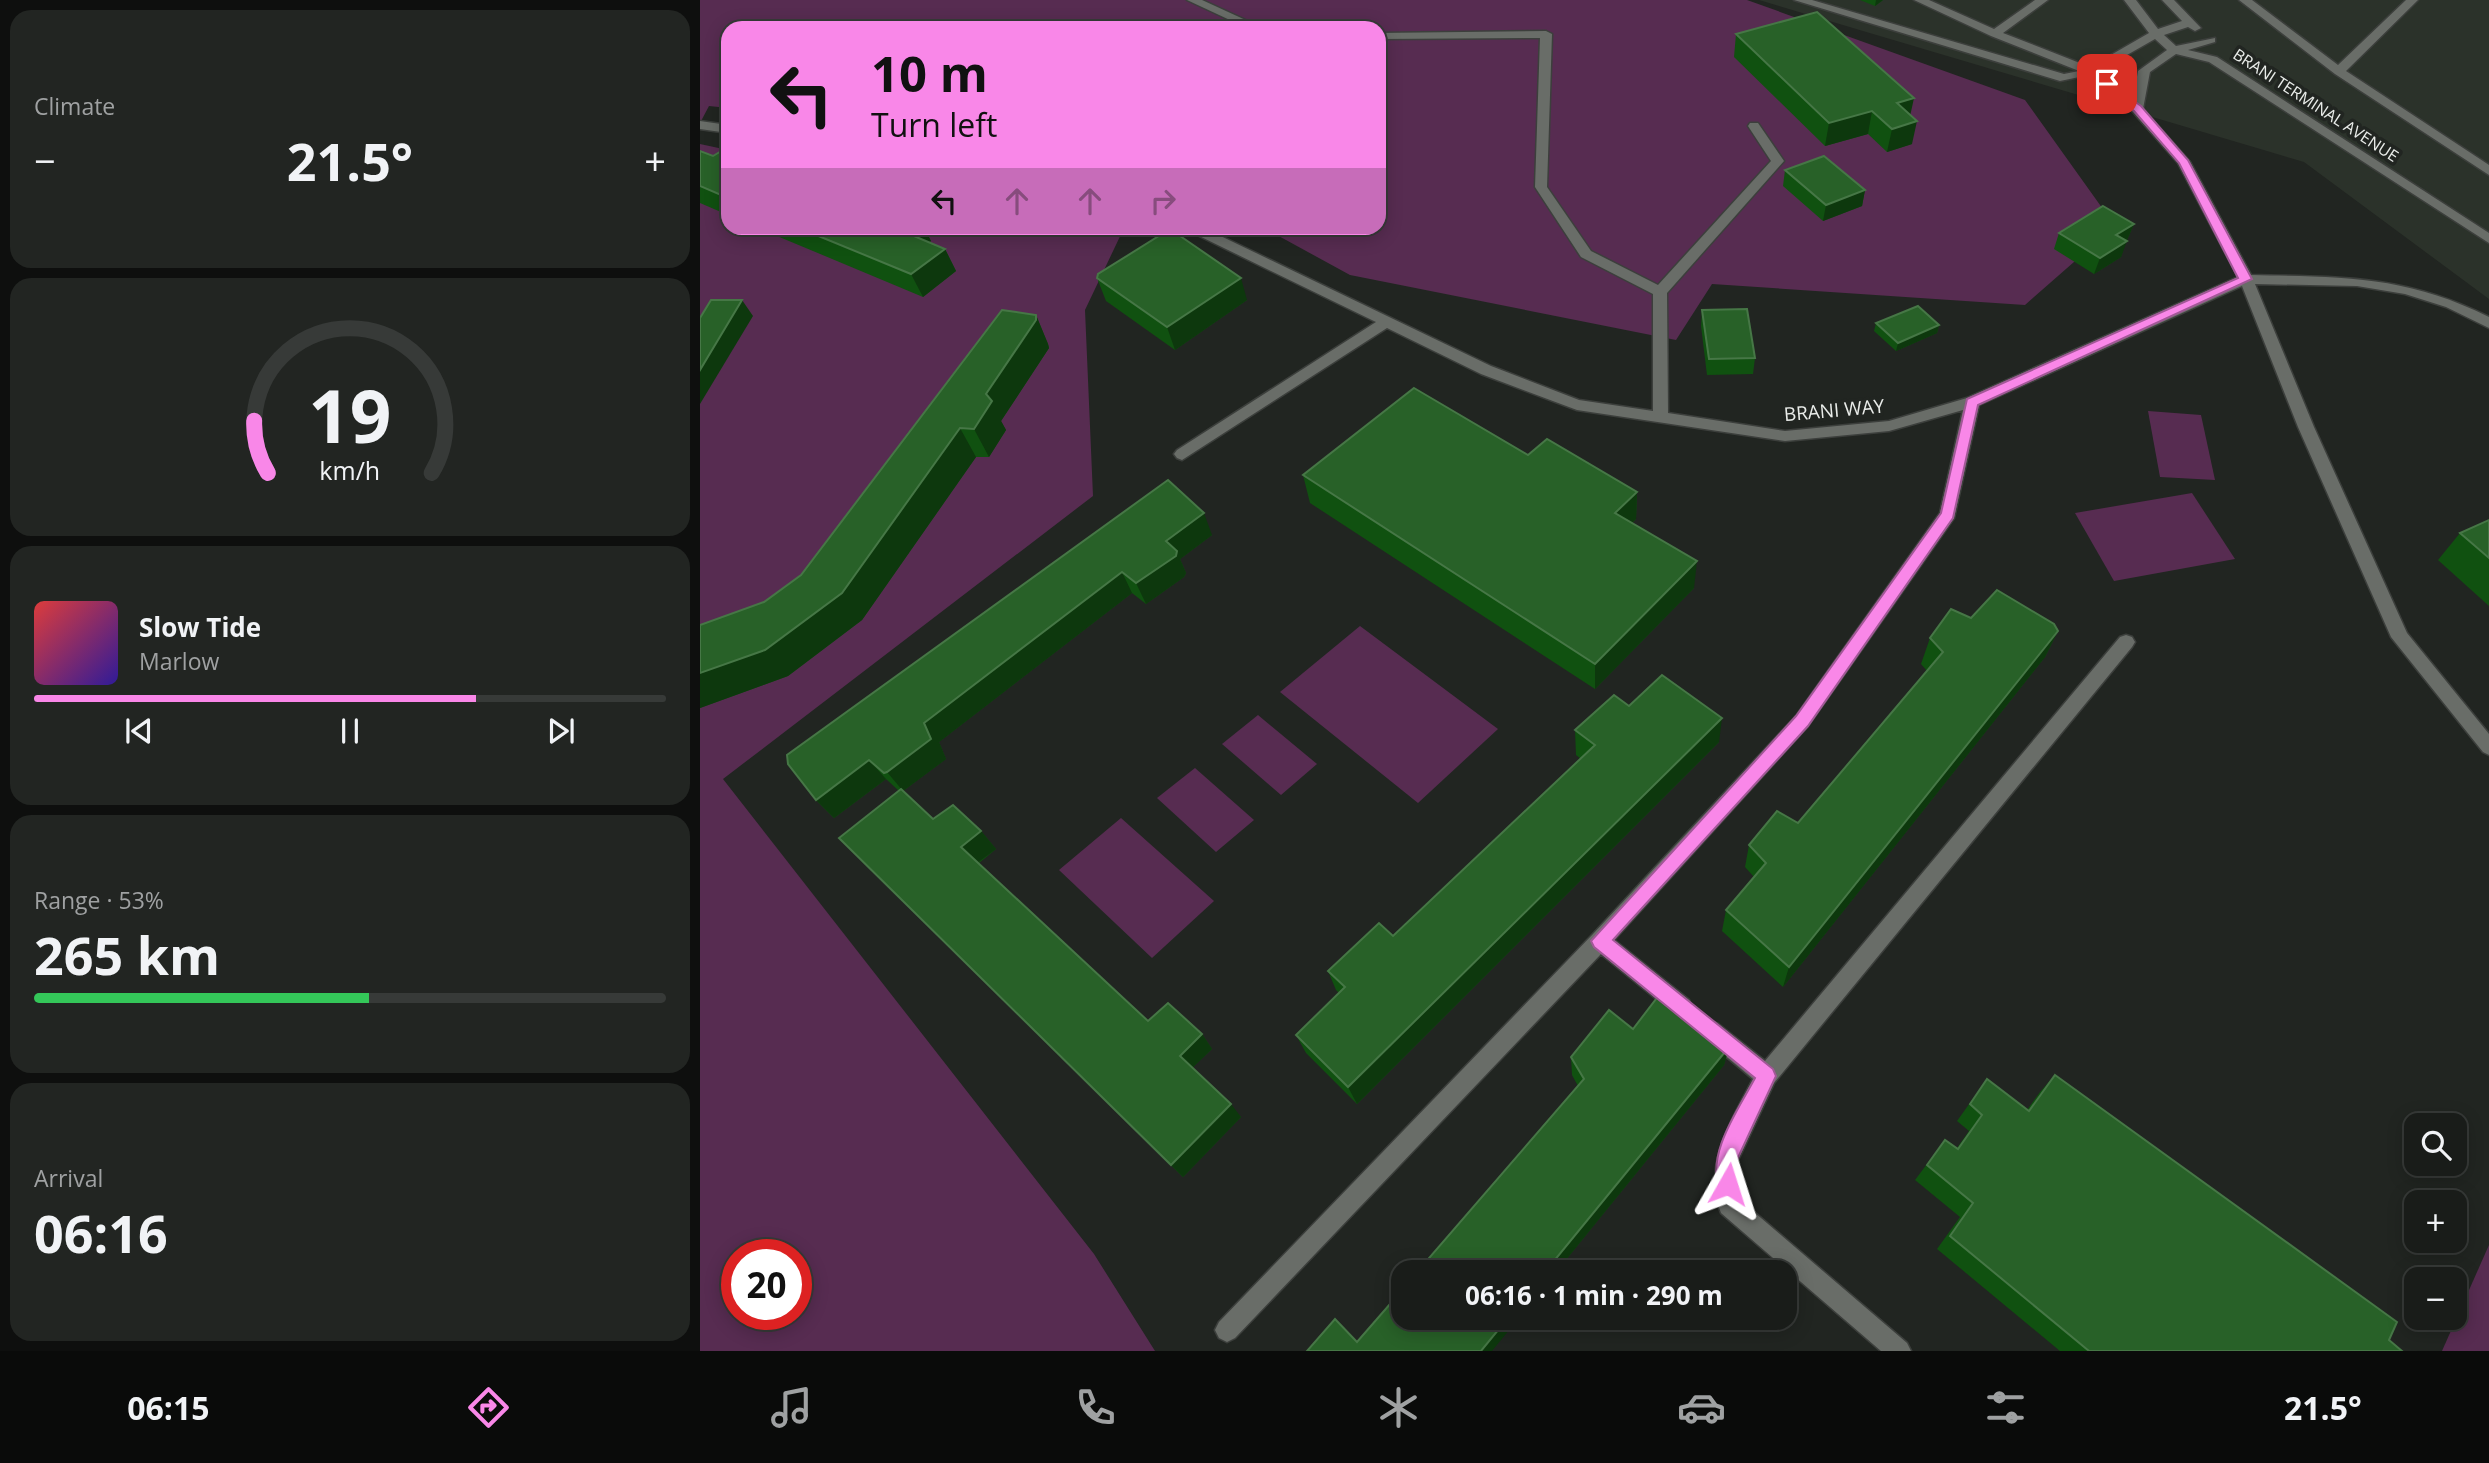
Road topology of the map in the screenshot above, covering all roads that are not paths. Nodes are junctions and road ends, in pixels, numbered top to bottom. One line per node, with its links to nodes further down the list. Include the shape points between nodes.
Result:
1 (1194, 0): 9 (street)
2 (1800, 0): 17 (street, via 2059,77)
3 (1920, 0): 11 (street)
4 (2042, 0): 11 (street)
5 (2130, 0): 12 (street, BRANI TERMINAL AVENUE)
6 (2168, 0): 10 (street)
7 (2245, 0): 18 (street)
8 (2412, 0): 18 (street)
9 (1240, 21)
10 (2189, 23): 12 (street); 14 (street)
11 (1995, 34): 17 (street)
12 (2156, 34): 15 (street, BRANI TERMINAL AVENUE); 17 (street)
13 (1386, 36): 27 (street, via 1546,34 1541,187 1586,254)
14 (2211, 40): 15 (street); 16 (street)
15 (2174, 50): 16 (street, BRANI TERMINAL AVENUE); 19 (street, via 2144,71)
16 (2213, 59): 25 (street, BRANI TERMINAL AVENUE)
17 (2091, 71): 19 (street)
18 (2339, 71): 23 (street)
19 (2137, 109): 26 (street, via 2184,162)
20 (700, 125): 22 (street)
21 (1754, 126): 27 (street, via 1778,161)
22 (721, 128)
23 (2489, 171)
24 (1208, 235): 28 (street, BRANI WAY)
25 (2489, 239)
26 (2246, 279): 29 (street, via 2357,282 2407,290); 30 (street, BRANI WAY); 34 (street, via 2400,637)
27 (1660, 292): 31 (street)
28 (1386, 321): 31 (street, BRANI WAY, via 1486,370 1577,405); 32 (street)
29 (2489, 323)
30 (1972, 402): 31 (street, BRANI WAY, via 1889,426 1785,436); 35 (street, via 1948,514 1802,721)
31 (1661, 417)
32 (1182, 454)
33 (2126, 642): 36 (street)
34 (2489, 747)
35 (1600, 941): 36 (street); 37 (street)
36 (1766, 1076): 38 (street, via 1726,1162 1729,1205)
37 (1227, 1330)
38 (1899, 1351)

